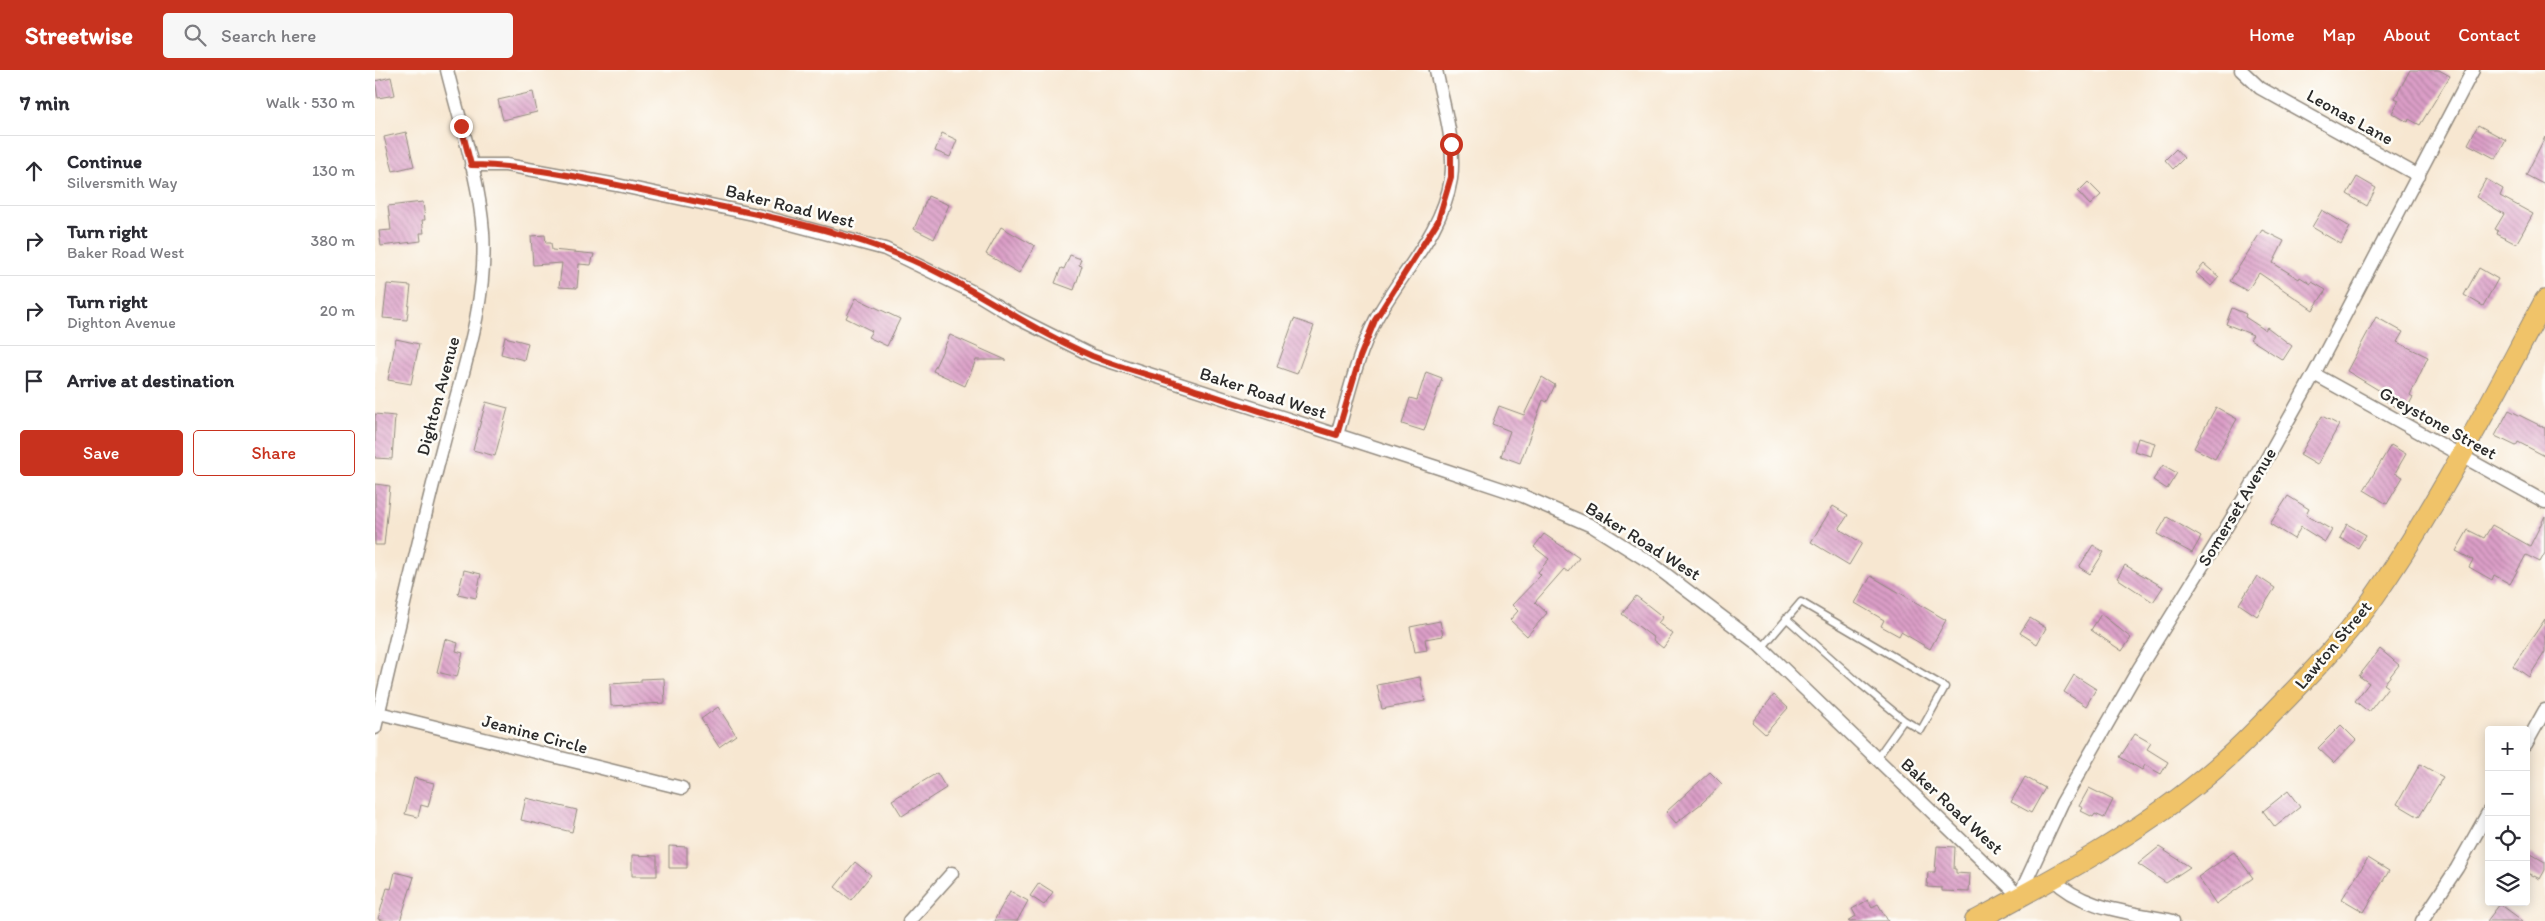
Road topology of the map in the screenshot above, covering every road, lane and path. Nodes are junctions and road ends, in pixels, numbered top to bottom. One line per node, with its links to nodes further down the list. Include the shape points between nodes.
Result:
1 (447, 70): 5 (street, Dighton Avenue)
2 (1436, 70): 9 (street, via 1451,144 1451,177 1447,196 1438,221 1375,320 1360,357)
3 (2241, 70): 6 (street, Leonas Lane, via 2260,88)
4 (2473, 70): 6 (street, Somerset Avenue)
5 (471, 165): 9 (street, Baker Road West, via 507,165 617,185 857,240 927,268 1093,356); 15 (street, Dighton Avenue, via 483,232 483,274 475,326 441,452)
6 (2419, 176): 8 (street, Somerset Avenue)
7 (2545, 300): 10 (main road, Lawton Street)
8 (2314, 374): 10 (street, Greystone Street); 24 (street, Somerset Avenue, via 2249,492 2143,662 2062,803)
9 (1337, 435): 13 (street, Baker Road West, via 1523,496 1592,526 1651,563 1727,618)
10 (2461, 455): 11 (street, Greystone Street); 23 (main road, Lawton Street, via 2420,529 2371,602 2325,659 2252,735 2203,779 2149,819)
11 (2545, 502)
12 (1787, 618): 13 (lane); 16 (lane); 16 (lane, via 1801,602 1945,687 1921,730)
13 (1762, 648): 19 (street, Baker Road West)
14 (2545, 710): 18 (street)
15 (379, 712): 17 (street, Dighton Avenue); 20 (street, Jeanine Circle)
16 (1904, 720): 19 (lane)
17 (375, 728)
18 (2530, 737)
19 (1877, 758): 24 (street, Baker Road West)
20 (682, 788)
21 (2486, 816): 28 (street)
22 (952, 873): 25 (street)
23 (2052, 878): 24 (main road, Lawton Street); 27 (street, via 2071,895 2086,902)
24 (2019, 896): 26 (main road)
25 (909, 921)
26 (1975, 921)
27 (2173, 921)
28 (2422, 921)

